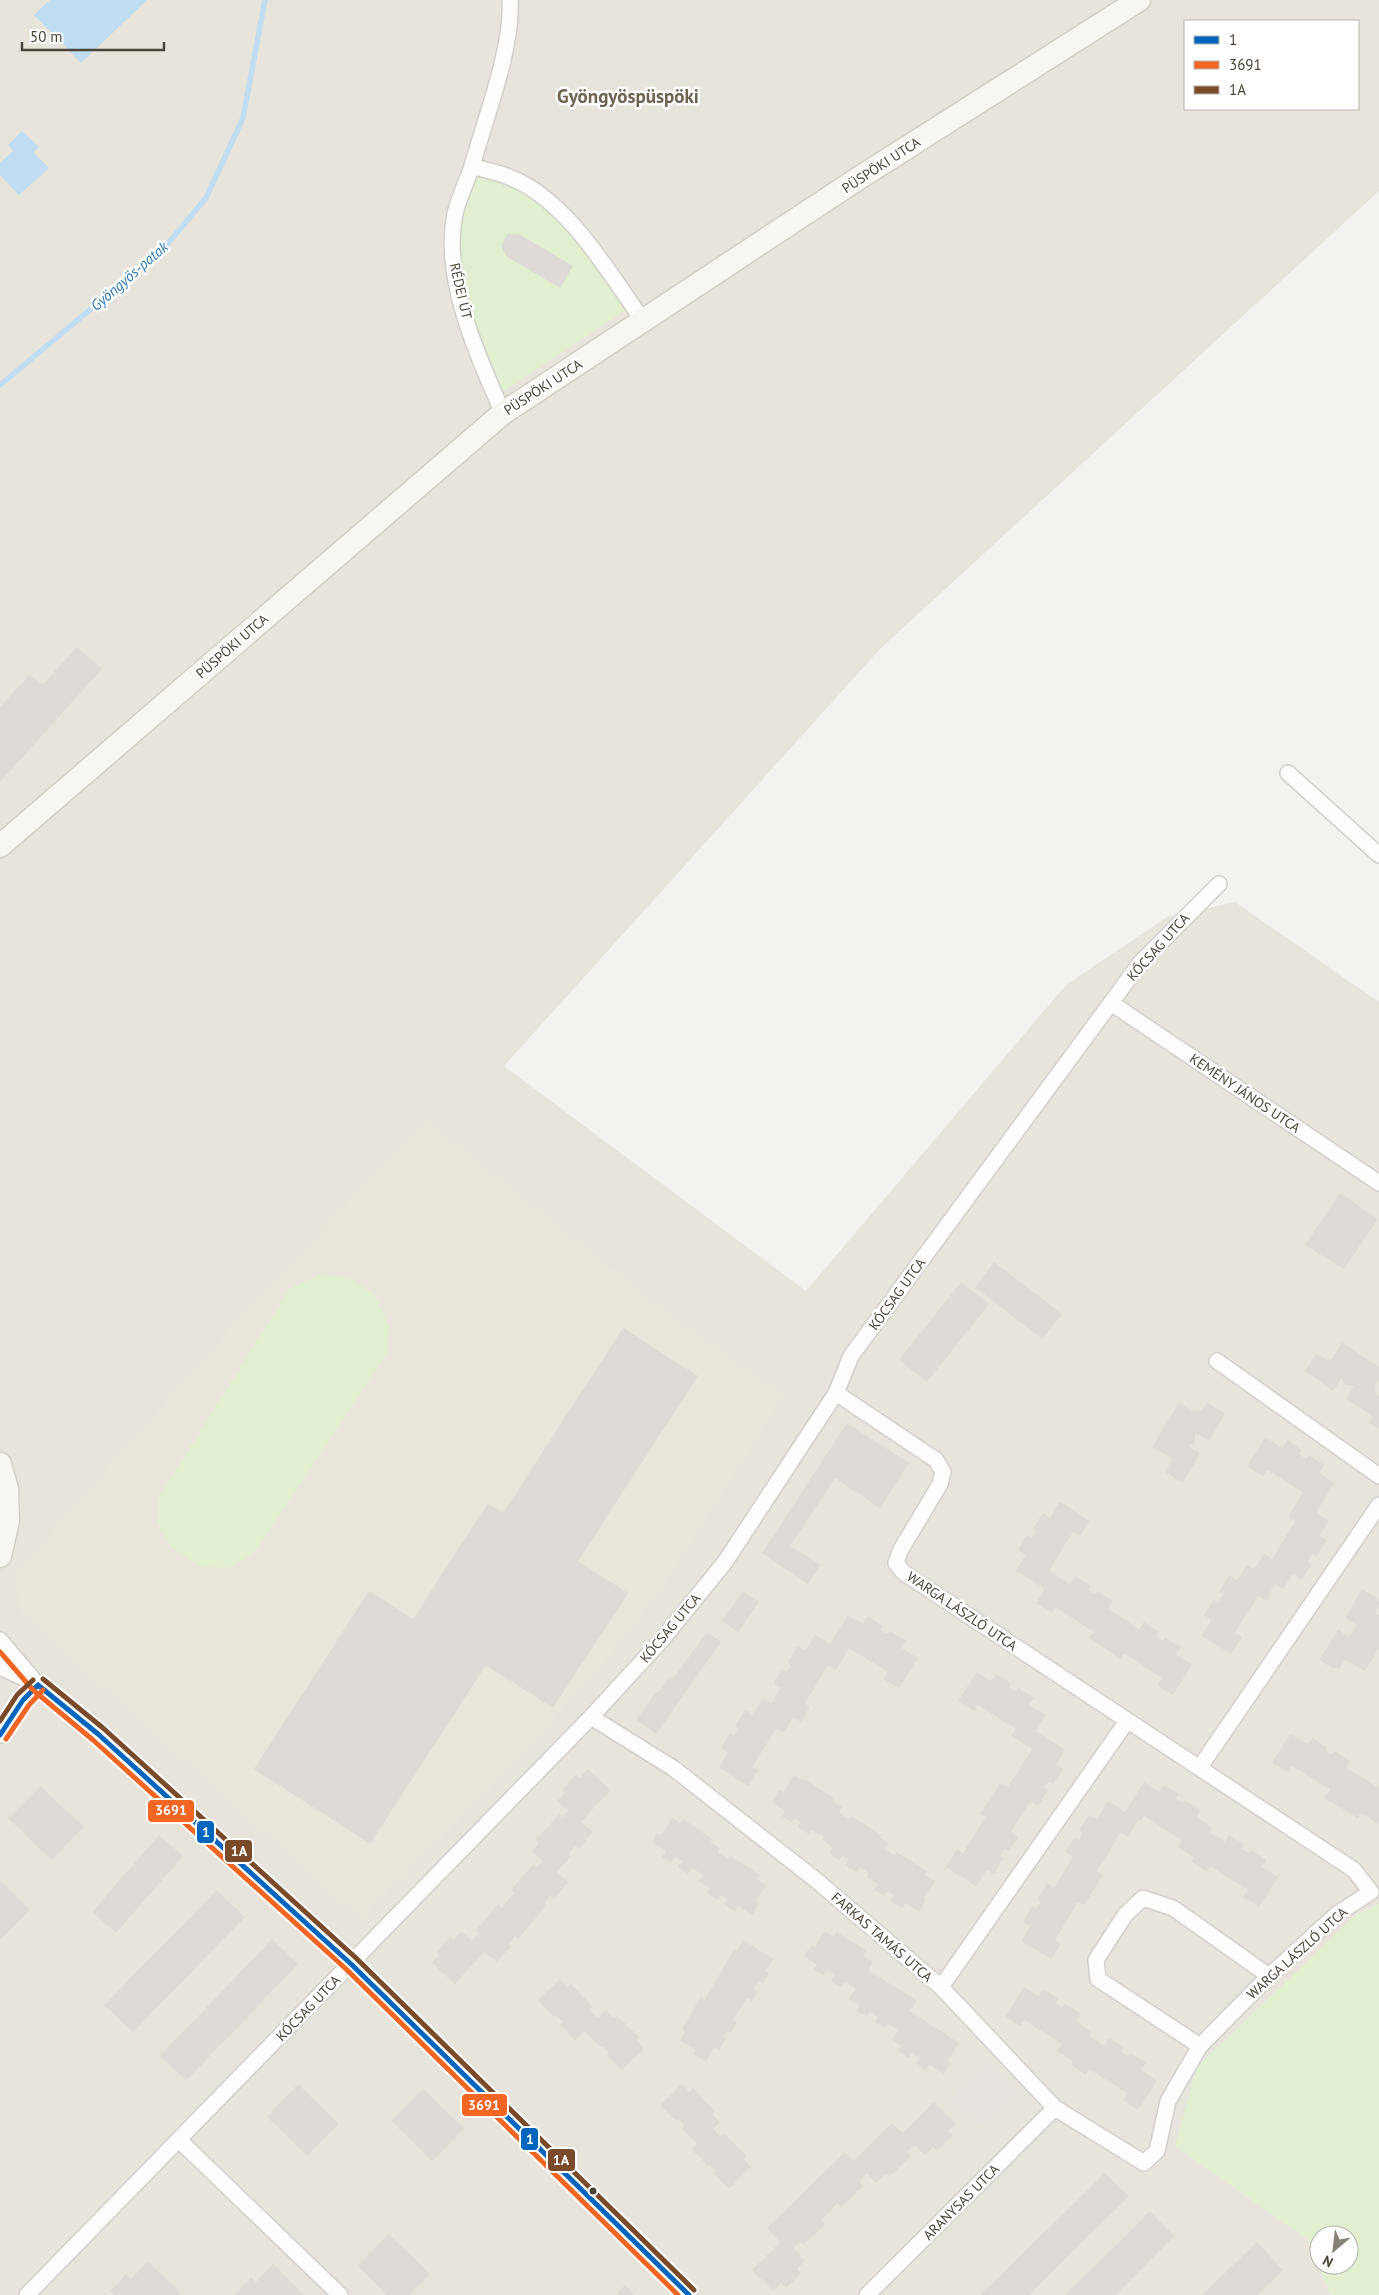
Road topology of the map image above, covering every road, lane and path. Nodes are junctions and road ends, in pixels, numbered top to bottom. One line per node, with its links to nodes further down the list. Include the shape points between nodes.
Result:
1 (510, 0): 3 (street, RÉDEI ÚT, via 511,17 504,53)
2 (1139, 0): 4 (street, PÜSPÖKI UTCA, via 859,178)
3 (472, 166): 4 (street, via 510,177 555,207 586,241); 5 (street, RÉDEI ÚT, via 456,211 453,266 484,371)
4 (644, 322): 5 (street, PÜSPÖKI UTCA)
5 (503, 413): 7 (street, PÜSPÖKI UTCA)
6 (1288, 773): 8 (street)
7 (0, 846)
8 (1379, 855)
9 (1218, 884): 10 (street, KÓCSAG UTCA, via 1154,947)
10 (1111, 1003): 11 (street, KEMÉNY JÁNOS UTCA); 13 (street, KÓCSAG UTCA, via 851,1356)
11 (1379, 1183)
12 (1217, 1360): 15 (street)
13 (836, 1393): 23 (street, KÓCSAG UTCA, via 725,1562 660,1642); 24 (street, WARGA LÁSZLÓ UTCA, via 936,1460 942,1472 940,1484 900,1551 896,1563 904,1574)
14 (0, 1464): 16 (street)
15 (1379, 1476)
16 (7, 1489): 18 (street); 19 (street, via 8,1521)
17 (1379, 1506): 26 (street)
18 (0, 1512)
19 (0, 1556)
20 (0, 1640): 22 (street)
21 (0, 1667): 22 (street)
22 (38, 1685): 25 (street, via 23,1700); 27 (street, via 98,1734)
23 (591, 1717): 27 (street, KÓCSAG UTCA); 29 (street, FARKAS TAMÁS UTCA, via 673,1768 816,1880)
24 (1127, 1721): 26 (street, WARGA LÁSZLÓ UTCA); 29 (street)
25 (0, 1735)
26 (1200, 1767): 28 (street, WARGA LÁSZLÓ UTCA, via 1354,1870 1371,1892 1337,1914)
27 (351, 1964): 32 (street, KÓCSAG UTCA); 36 (street)
28 (1269, 1976): 30 (street, WARGA LÁSZLÓ UTCA); 30 (street, via 1173,1908 1143,1898 1125,1915 1096,1960 1098,1979)
29 (940, 1987): 31 (street, FARKAS TAMÁS UTCA)
30 (1200, 2046): 33 (street, WARGA LÁSZLÓ UTCA, via 1168,2101)
31 (1055, 2108): 33 (street, FARKAS TAMÁS UTCA, via 1144,2163); 37 (street, ARANYSAS UTCA)
32 (179, 2140): 34 (street, KÓCSAG UTCA); 35 (street)
33 (1157, 2151)
34 (27, 2295)
35 (340, 2295)
36 (689, 2295)
37 (867, 2295)

